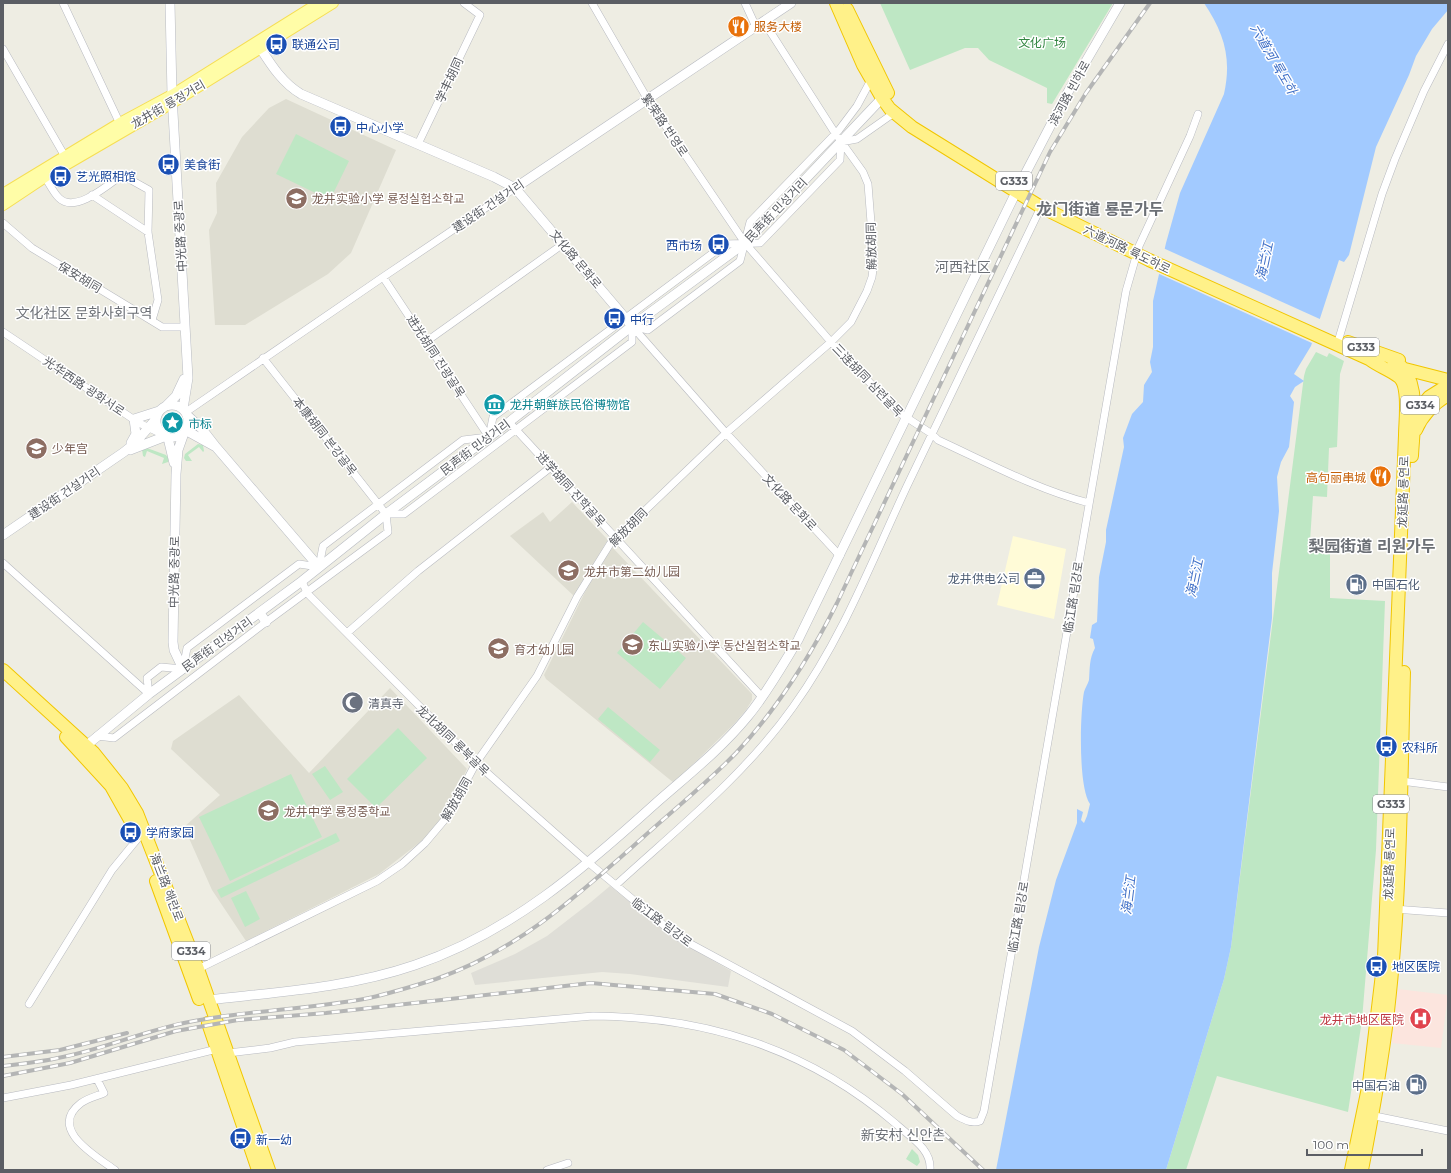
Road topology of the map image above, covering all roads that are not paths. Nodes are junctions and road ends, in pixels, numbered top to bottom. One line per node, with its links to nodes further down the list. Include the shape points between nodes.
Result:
1 (63, 3): 23 (street)
2 (170, 3): 19 (street, 中光路 중광로)
3 (318, 3): 15 (main road, 龙井街 룡정거리)
4 (333, 3): 15 (main road, 龙井街 룡정거리)
5 (464, 3): 26 (street, 学丰胡同, via 480,15)
6 (592, 3): 20 (street, 繁荣路 번영로)
7 (745, 3): 13 (street)
8 (791, 3): 12 (street, 建设街 건설거리)
9 (836, 3): 17 (highway, 六道河路 륙도하로 / G333)
10 (844, 3): 18 (highway, 六道河路 륙도하로 / G333)
11 (1120, 3): 30 (street, 滨河路 빈하로, via 1068,92)
12 (764, 22): 13 (street, 建设街 건설거리); 24 (street, 解放胡同)
13 (756, 27): 20 (street, 建设街 건설거리)
14 (1448, 44): 46 (street, via 1394,159)
15 (259, 46): 19 (main road, 龙井街 룡정거리); 26 (street, 文化路 문화로, via 278,74 292,88 313,100)
16 (3, 49): 27 (street)
17 (872, 80): 18 (highway, 六道河路 륙도하로 / G333); 24 (street, via 857,106)
18 (884, 95): 21 (highway, 六道河路 륙도하로 / G333); 25 (street, 民声街 민성거리); 30 (highway, 六道河路 륙도하로 / G333, via 914,119)
19 (172, 99): 23 (main road, 龙井街 룡정거리); 44 (street, 中光路 중광로)
20 (648, 100): 29 (street, 建设街 건설거리); 37 (street, 繁荣路 번영로)
21 (894, 113): 25 (street, via 857,139); 30 (highway, 六道河路 륙도하로 / G333, via 912,127)
22 (1198, 114): 39 (street, 临江路 림강로)
23 (122, 127): 27 (main road, 龙井街 룡정거리)
24 (835, 133): 25 (street, 解放胡同); 37 (street, via 750,222)
25 (841, 142): 37 (street, 民声街 민성거리); 48 (street, 解放胡同, via 863,172 868,184 874,261 872,277 859,310)
26 (418, 144): 29 (street, 文化路 문화로)
27 (66, 160): 28 (main road, 龙井街 룡정거리); 31 (main road, 龙井街 룡정거리)
28 (45, 177): 32 (street, via 59,198 67,203 77,203); 33 (main road, 龙井街 룡정거리)
29 (515, 188): 38 (street, 文化路 문화로); 40 (street, 建设街 건설거리)
30 (1018, 188): 34 (highway, 六道河路 륙도하로 / G333); 39 (highway, 六道河路 륙도하로 / G333); 61 (street, 滨河路 빈하로)
31 (3, 194)
32 (92, 195): 36 (street); 36 (street, via 122,175 149,190)
33 (3, 205)
34 (1041, 207): 39 (highway, 六道河路 륙도하로 / G333); 68 (street)
35 (3, 223): 42 (street, 保安胡同, via 32,248)
36 (148, 232): 42 (street, via 158,300)
37 (745, 243): 41 (street, via 725,244); 43 (street, 民声街 민성거리); 43 (street, via 740,261 648,330); 48 (street, 三连胡同 삼련골목)
38 (563, 244): 41 (street, 文化路 문화로); 47 (street)
39 (1138, 250): 46 (highway, 六道河路 륙도하로 / G333); 76 (street, 临江路 림강로, via 1122,310)
40 (382, 276): 47 (street, 进光胡同 진광골목); 49 (street, 建设街 건설거리)
41 (626, 318): 43 (street, 文化路 문화로); 71 (street, via 493,417)
42 (152, 320): 44 (street, 保安胡同, via 162,327)
43 (632, 326): 63 (street, 民声街 민성거리); 65 (street, via 632,342); 67 (street, 文化路 문화로)
44 (185, 327): 52 (street, 中光路 중광로)
45 (3, 332): 62 (street, 光华西路 광화서로)
46 (1334, 340): 50 (highway, 六道河路 륙도하로 / G333); 51 (highway, 六道河路 륙도하로 / G333)
47 (426, 341): 71 (street, 进光胡同 진광골목)
48 (831, 342): 61 (street, 三连胡同 삼련골목); 67 (street, 解放胡同)
49 (263, 358): 59 (street, 建设街 건설거리); 77 (street, 本康胡同 본강골목)
50 (1369, 359): 53 (highway, 六道河路 륙도하로); 69 (highway, 龙延路 룡연로, via 1403,382)
51 (1392, 359): 53 (highway); 54 (highway, 六道河路 륙도하로)
52 (187, 370): 58 (street, 中光路 중광로, via 181,387); 59 (street, 中光路 중광로)
53 (1404, 370): 55 (highway, 六道河路 륙도하로); 60 (highway, via 1410,382)
54 (1448, 374)
55 (1448, 380)
56 (1448, 385): 60 (highway, 龙延路 룡연로 / G334, via 1429,397)
57 (1448, 395): 69 (highway, 龙延路 룡연로 / G334, via 1426,412)
58 (160, 412): 59 (street, via 173,405); 62 (street); 64 (street, 中光路 중광로); 70 (street, via 158,429)
59 (185, 412): 66 (street, via 189,423); 72 (street)
60 (1415, 412): 69 (highway, 龙延路 룡연로 / G334)
61 (905, 418): 68 (street, 三连胡同 삼련골목); 81 (street, 滨河路 빈하로)
62 (134, 419): 64 (street, 光华西路 광화서로); 73 (street, via 136,434)
63 (510, 422): 65 (street, 进学胡同 진학골목); 71 (street, 民声街 민성거리)
64 (148, 428): 70 (street, 光华西路 광화서로); 73 (street, 中光路 중광로)
65 (516, 429): 74 (street, 进学胡同 진학골목); 78 (street, via 404,514)
66 (184, 433): 70 (street, via 177,437); 72 (street, via 193,433); 75 (street, 中光路 중광로, via 178,450)
67 (726, 433): 80 (street, 解放胡同); 81 (street, 文化路 문화로)
68 (932, 434): 76 (street, 三连胡同 삼련골목, via 938,440 1024,481 1065,497); 101 (street, via 838,635 794,706 761,748 727,784)
69 (1410, 436): 97 (highway, 龙延路 룡연로 / G333, via 1412,454); 102 (highway, 龙延路 룡연로 / G333)
70 (167, 437): 73 (street); 75 (street, 中光路 중광로)
71 (489, 437): 77 (street, via 463,440); 78 (street, 民声街 민성거리)
72 (216, 448): 83 (street)
73 (124, 452): 79 (street, 建设街 건설거리)
74 (551, 467): 80 (street, 进学胡同 진학골목); 88 (street, via 418,571)
75 (176, 474): 89 (street, 中光路 중광로, via 173,642)
76 (1089, 503): 101 (street, 临江路 림강로, via 986,1103 980,1121 967,1121 957,1116 905,1071 852,1031 687,943)
77 (378, 504): 78 (street, 本康胡同 본강골목); 83 (street, via 323,546)
78 (386, 514): 83 (street, 民声街 민성거리); 85 (street, via 388,532)
79 (3, 535)
80 (615, 538): 93 (street, 进学胡同 진학골목); 96 (street, 解放胡同, via 578,597 537,676)
81 (840, 556): 93 (street, 滨河路 빈하로, via 798,640)
82 (3, 563): 92 (street)
83 (319, 567): 84 (street, 民声街 민성거리); 89 (street, via 299,564 286,573 187,648)
84 (302, 581): 85 (street); 86 (street, 民声街 민성거리)
85 (307, 593): 87 (street); 88 (street, 龙北胡同 룡북골목)
86 (260, 613): 87 (street); 89 (street, 民声街 민성거리)
87 (266, 622): 94 (street, via 114,738)
88 (347, 633): 96 (street, 龙北胡同 룡북골목)
89 (183, 669): 92 (street, 民声街 민성거리); 92 (street, via 162,667 147,678)
90 (3, 670): 95 (highway, 海兰路 해란로 / G334)
91 (3, 680): 95 (highway, 海兰路 해란로 / G334)
92 (149, 694): 94 (street, 民声街 민성거리)
93 (762, 697): 100 (street, 滨河路 빈하로, via 711,756)
94 (97, 736): 95 (street, 民声街 민성거리)
95 (83, 748): 99 (highway, 海兰路 해란로 / G334, via 111,786); 104 (highway, 海兰路 해란로 / G334, via 122,788 137,813)
96 (476, 763): 100 (street, 龙北胡同 룡북골목); 104 (street, 解放胡同, via 437,831 398,867 359,891)
97 (1401, 781): 98 (street); 102 (highway, 龙延路 룡연로 / G333)
98 (1448, 787)
99 (139, 837): 106 (street, via 112,870); 107 (highway, 海兰路 해란로 / G334)
100 (589, 863): 101 (street, 临江路 림강로); 105 (street, 滨河路 빈하로, via 547,896 509,921 467,944 417,965 368,979)
101 (616, 885)
102 (1391, 909): 103 (street); 110 (highway, 龙延路 룡연로 / G333)
103 (1448, 913)
104 (198, 969): 105 (highway, 海兰路 해란로 / G334)
105 (208, 1000): 107 (highway, 海兰路 해란로 / G334)
106 (29, 1004)
107 (222, 1051): 108 (street); 114 (highway, 海兰路 해란로 / G334); 115 (highway, 海兰路 해란로 / G334); 117 (street, via 270,1048 295,1042 593,1016 669,1020 733,1034 800,1060 828,1076 859,1095 921,1146 930,1160)
108 (97, 1079): 109 (street); 113 (street, via 104,1093 82,1102 71,1118 70,1126 76,1140)
109 (3, 1098)
110 (1368, 1114): 111 (street); 118 (highway, 龙延路 룡연로 / G333); 119 (highway, 龙延路 룡연로 / G333)
111 (1448, 1131)
112 (568, 1163): 116 (street)
113 (115, 1170)
114 (258, 1170)
115 (270, 1170)
116 (547, 1170)
117 (930, 1170)
118 (1351, 1170)
119 (1362, 1170)

